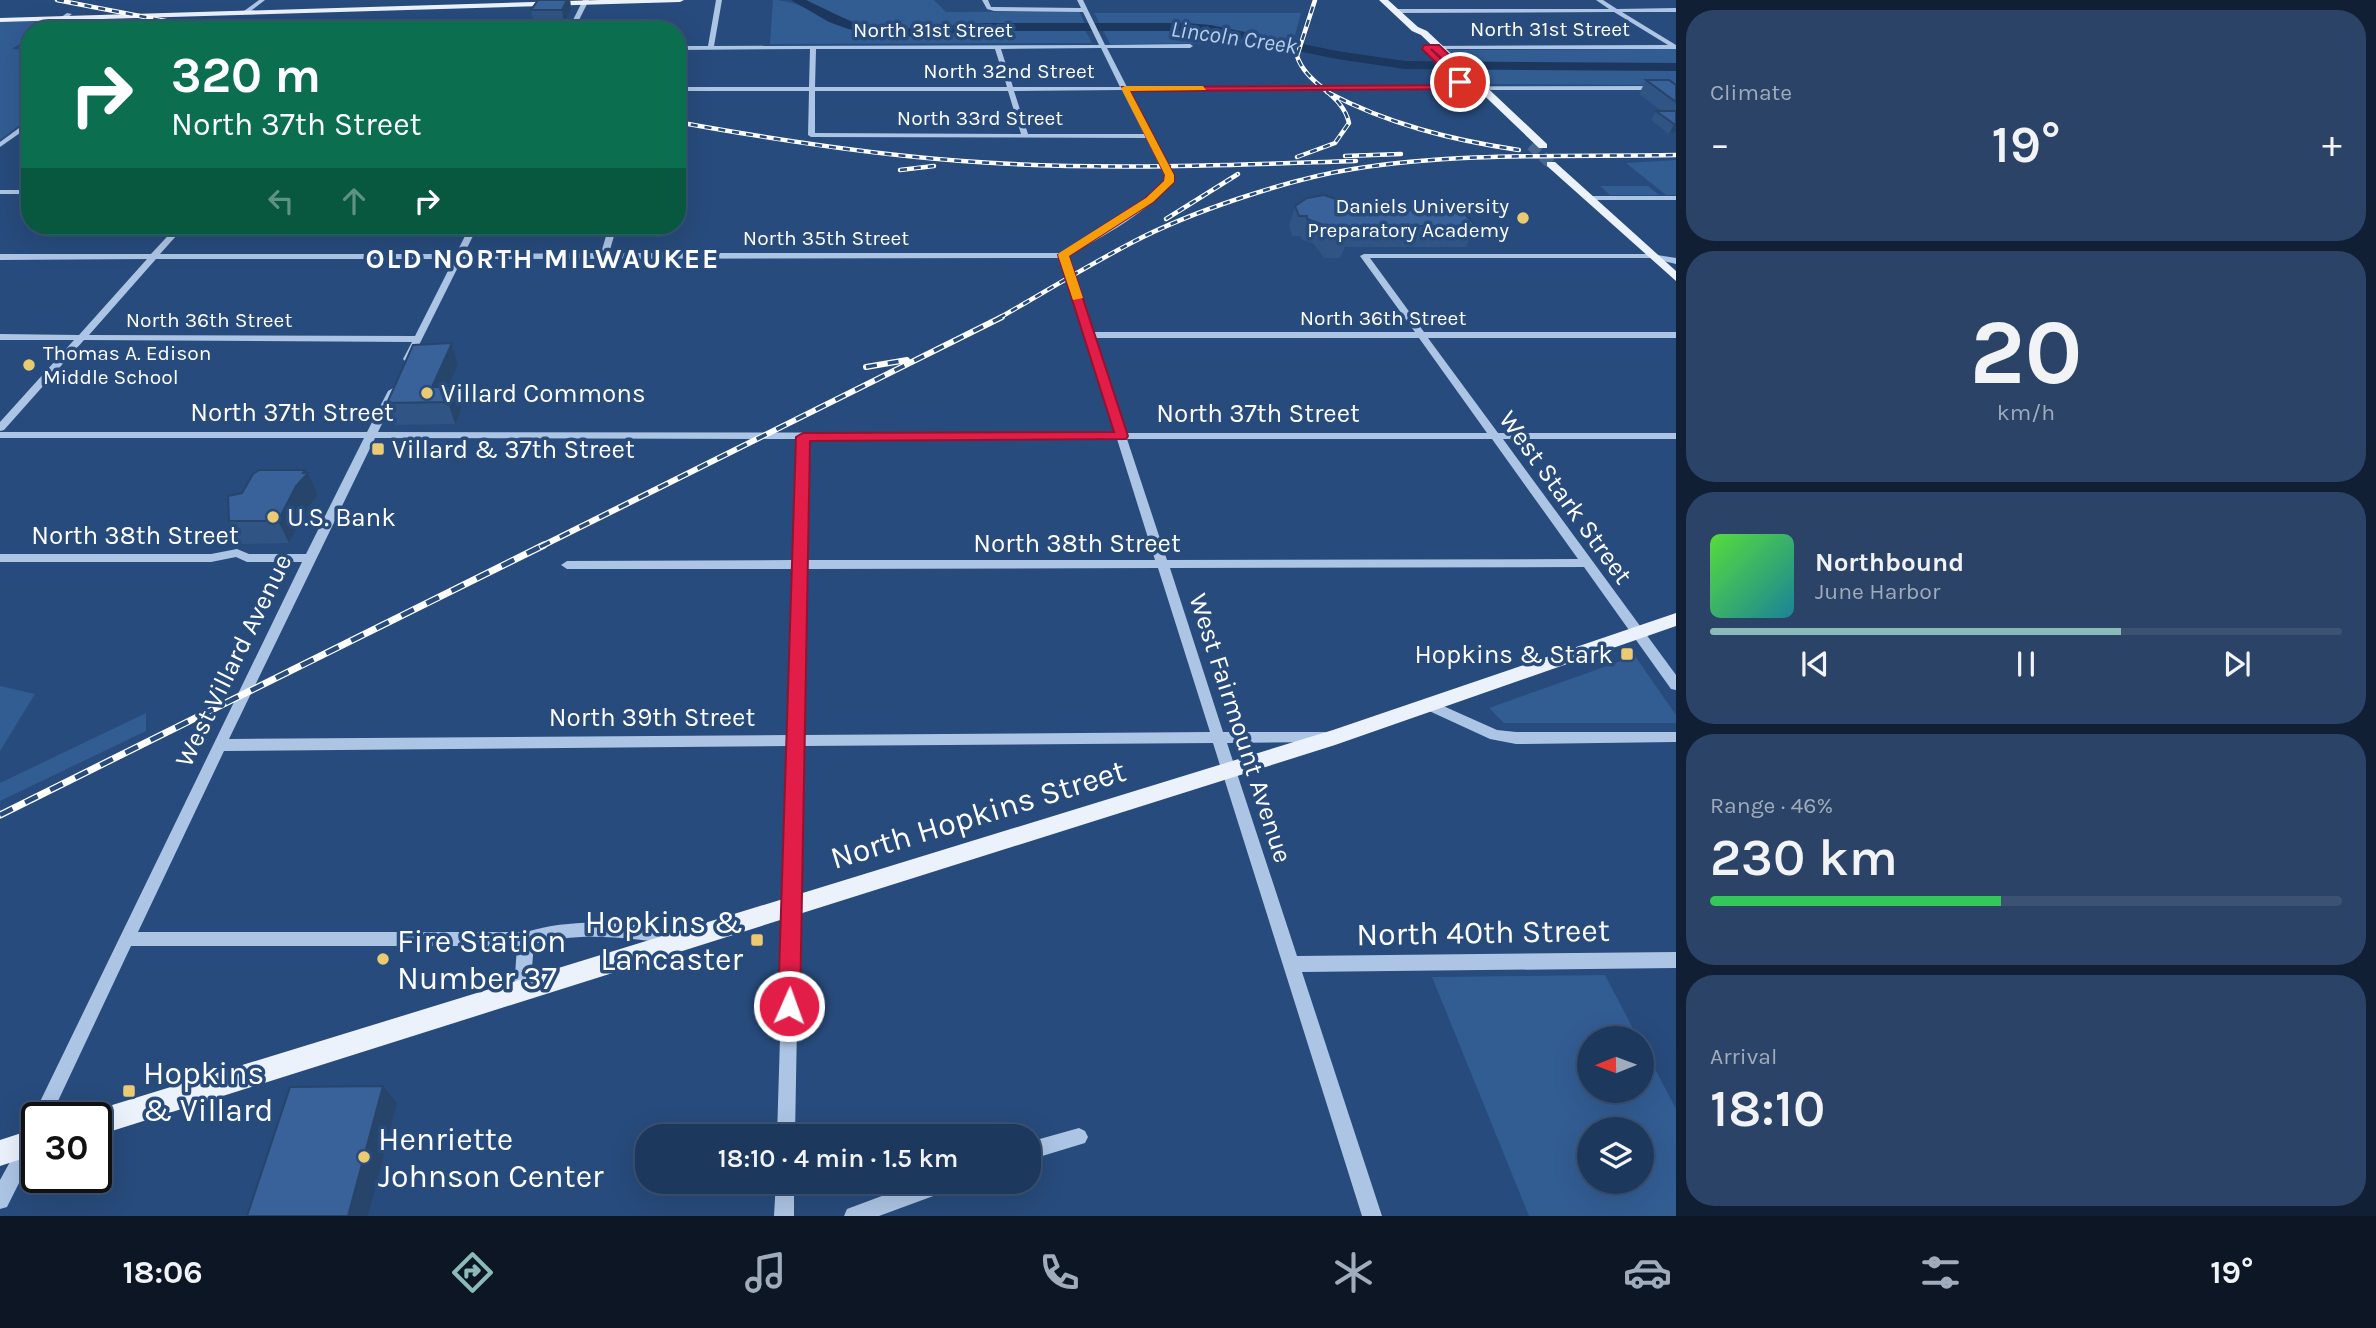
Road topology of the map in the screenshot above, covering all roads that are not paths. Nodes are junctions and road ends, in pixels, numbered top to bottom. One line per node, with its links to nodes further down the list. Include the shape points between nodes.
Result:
1 (262, 0): 14 (street)
2 (680, 0): 7 (main road)
3 (719, 0): 24 (street)
4 (1080, 0): 10 (street)
5 (1383, 0): 11 (main road)
6 (1599, 0): 12 (street)
7 (657, 1): 8 (main road)
8 (585, 2): 14 (main road); 18 (street)
9 (986, 3): 10 (street, via 1001,9)
10 (1085, 9): 21 (street)
11 (1395, 10): 12 (street); 19 (main road)
12 (1615, 10): 13 (street); 22 (street)
13 (1676, 10)
14 (246, 12): 15 (main road)
15 (66, 16): 16 (main road); 17 (street)
16 (0, 18)
17 (59, 21)
18 (576, 21)
19 (1415, 29): 27 (main road, via 1424,33); 27 (main road, via 1413,33 1424,47)
20 (1190, 46): 21 (street, North 31st Street)
21 (1104, 47): 26 (street, North 31st Street); 29 (street)
22 (1675, 47): 27 (street, North 31st Street)
23 (686, 48): 24 (street, North 31st Street)
24 (711, 48): 25 (street, North 31st Street)
25 (813, 48): 26 (street, North 31st Street); 33 (street)
26 (998, 48): 34 (street)
27 (1435, 52): 28 (main road, via 1455,76); 28 (main road, via 1447,57)
28 (1467, 82): 29 (street, North 32nd Street); 30 (main road); 41 (main road)
29 (1125, 88): 34 (street, North 32nd Street); 37 (street)
30 (1479, 88): 31 (street); 42 (main road)
31 (1676, 88)
32 (686, 89): 33 (street, North 32nd Street)
33 (811, 89): 34 (street, North 32nd Street); 36 (street, North 33rd Street, via 811,135)
34 (1010, 89): 36 (street)
35 (21, 129): 38 (street)
36 (1025, 136): 37 (street, North 33rd Street)
37 (1150, 136): 51 (street, via 1170,175 1168,185)
38 (11, 137): 39 (street); 40 (street)
39 (21, 137)
40 (0, 145)
41 (1531, 145)
42 (1543, 146)
43 (0, 192): 44 (street)
44 (21, 192)
45 (1588, 198): 46 (street); 46 (main road, via 1557,164); 54 (main road)
46 (1601, 198): 47 (street); 58 (main road)
47 (1676, 198)
48 (173, 235): 52 (street)
49 (469, 235): 56 (street, West Villard Avenue)
50 (610, 235): 57 (street)
51 (1063, 255): 57 (street, North 35th Street); 60 (street, West Fairmount Avenue)
52 (154, 256): 55 (street, North 35th Street); 56 (street, North 35th Street); 64 (street)
53 (1364, 256): 54 (street); 62 (street)
54 (1651, 256): 58 (street); 59 (main road)
55 (0, 257)
56 (458, 257): 57 (street, North 35th Street); 65 (street, West Villard Avenue)
57 (604, 257)
58 (1675, 262)
59 (1676, 277)
60 (1091, 335): 62 (street, North 36th Street); 69 (street, West Fairmount Avenue)
61 (1676, 335): 62 (street, North 36th Street)
62 (1421, 336): 70 (street, West Stark Street)
63 (0, 337): 64 (street, North 36th Street)
64 (82, 337): 65 (street, North 36th Street); 66 (street)
65 (418, 339): 68 (street, West Villard Avenue)
66 (0, 428)
67 (0, 435): 68 (street, North 37th Street)
68 (372, 435): 72 (street, North 37th Street); 74 (street, West Villard Avenue)
69 (1122, 436): 70 (street, North 37th Street); 72 (street, North 37th Street); 77 (street, West Fairmount Avenue)
70 (1492, 436): 71 (street, North 37th Street); 75 (street, West Stark Street)
71 (1676, 436)
72 (803, 437): 78 (street)
73 (0, 558): 74 (street, North 38th Street, via 211,558 237,553 247,558)
74 (312, 558): 87 (street, West Villard Avenue)
75 (1587, 563): 77 (street, North 38th Street); 80 (street, West Stark Street)
76 (567, 565): 78 (street, North 38th Street)
77 (1164, 565): 78 (street, North 38th Street); 85 (street, West Fairmount Avenue)
78 (798, 567): 86 (street)
79 (1676, 619): 80 (main road, North Hopkins Street)
80 (1637, 632): 81 (street, West Stark Street); 82 (main road, North Hopkins Street)
81 (1676, 685)
82 (1432, 706): 83 (main road, North Hopkins Street); 84 (street, via 1495,736)
83 (1335, 737): 85 (street, North 39th Street); 88 (main road, North Hopkins Street)
84 (1676, 737)
85 (1219, 739): 86 (street, North 39th Street); 88 (street, West Fairmount Avenue)
86 (796, 740): 87 (street, North 39th Street); 89 (street)
87 (221, 745): 90 (street, West Villard Avenue)
88 (1229, 770): 89 (main road, North Hopkins Street); 94 (street, West Fairmount Avenue)
89 (792, 907): 92 (main road, North Hopkins Street); 98 (street)
90 (127, 939): 91 (street); 96 (street, West Villard Avenue)
91 (526, 939): 92 (street, via 543,933 631,930); 95 (street)
92 (685, 939): 95 (main road, North Hopkins Street)
93 (1676, 960): 94 (street, North 40th Street)
94 (1291, 964): 109 (street, West Fairmount Avenue)
95 (522, 990): 97 (main road, North Hopkins Street)
96 (49, 1102)
97 (112, 1118)
98 (786, 1124)
99 (1079, 1137): 101 (street)
100 (21, 1143): 102 (main road)
101 (1041, 1148)
102 (0, 1153)
103 (21, 1161): 106 (street)
104 (785, 1194): 107 (street)
105 (913, 1194): 108 (street)
106 (0, 1200)
107 (784, 1216)
108 (854, 1216)
109 (1372, 1216)

